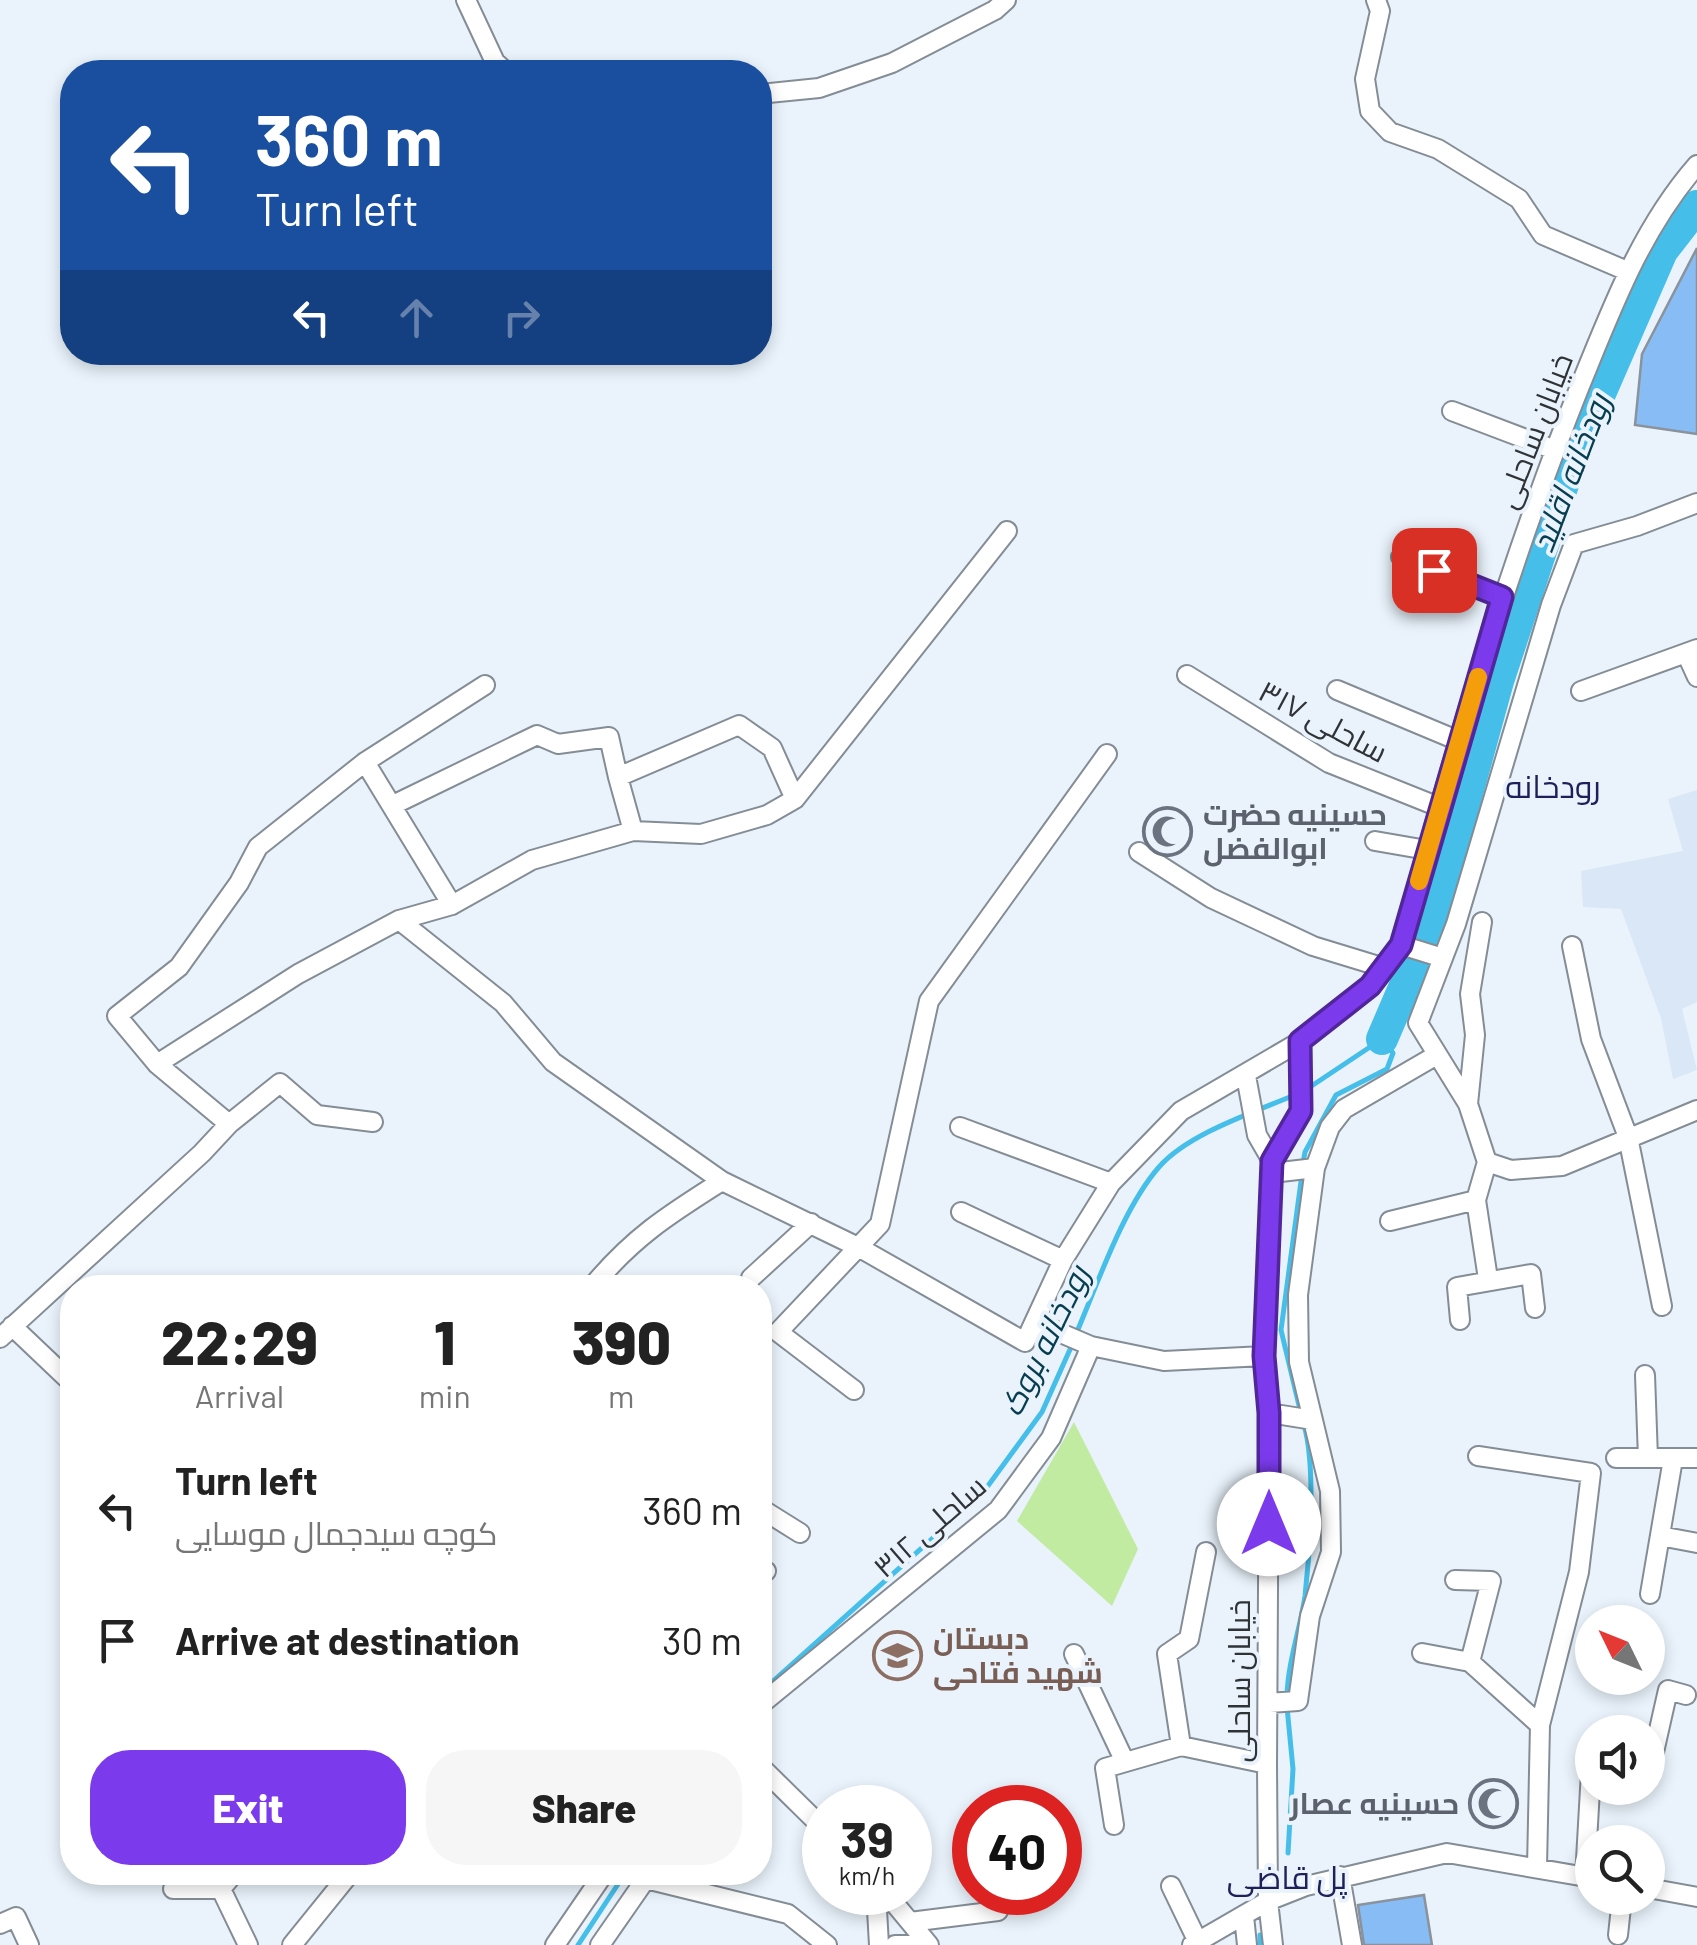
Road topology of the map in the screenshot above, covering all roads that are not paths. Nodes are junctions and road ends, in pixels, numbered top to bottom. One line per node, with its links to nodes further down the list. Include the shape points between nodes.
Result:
1 (466, 0): 4 (street)
2 (1006, 0): 5 (street, via 892,64 819,88)
3 (1376, 0): 7 (street, via 1380,10 1365,80 1370,111 1390,132 1438,149 1519,199 1544,235)
4 (494, 60)
5 (772, 93)
6 (1697, 165): 7 (street, خیابان ساحلی)
7 (1627, 271): 9 (street, خیابان ساحلی)
8 (1452, 411): 9 (street)
9 (1554, 450): 13 (street, خیابان ساحلی)
10 (1697, 503): 36 (street, via 1574,544)
11 (1008, 530): 24 (street)
12 (1401, 557): 13 (street)
13 (1502, 597): 20 (street, خیابان ساحلی)
14 (1692, 651): 16 (street); 19 (street)
15 (1187, 674): 26 (street, ساحلی ۳۱۷, via 1328,763)
16 (1697, 677)
17 (485, 685): 22 (street)
18 (1337, 690): 20 (street)
19 (1581, 691)
20 (1460, 740): 26 (street, خیابان ساحلی)
21 (1107, 754): 57 (street, via 929,1001 880,1224)
22 (365, 762): 25 (street); 40 (street, via 258,847 179,967 117,1016)
23 (618, 777): 24 (street, via 738,725 772,748); 25 (street, via 609,736 558,744 538,735); 27 (street)
24 (795, 799): 27 (street, via 768,815 700,834)
25 (393, 805): 31 (street)
26 (1439, 807): 29 (street, خیابان ساحلی)
27 (633, 831): 31 (street, via 532,860)
28 (1376, 842): 29 (street)
29 (1427, 850): 35 (street, خیابان ساحلی)
30 (1139, 852): 37 (street, via 1211,898 1296,938)
31 (452, 905): 32 (street)
32 (399, 920): 40 (street, via 298,974); 51 (street, via 503,1003 553,1062)
33 (1482, 922): 42 (street, via 1470,994)
34 (1572, 946): 47 (street, via 1591,1039)
35 (1407, 948): 36 (street); 37 (street, خیابان ساحلی)
36 (1440, 958): 39 (street, via 1418,1023)
37 (1385, 968): 38 (street, خیابان ساحلی)
38 (1300, 1041): 41 (street, خیابان ساحلی); 49 (street, خیابان ساحلی, via 1301,1111)
39 (1435, 1056): 42 (street); 50 (street, via 1344,1108)
40 (156, 1064): 45 (street)
41 (1248, 1085): 49 (street, خیابان ساحلی); 52 (street, خیابان ساحلی, via 1181,1111)
42 (1468, 1104): 48 (street)
43 (1697, 1110): 47 (street)
44 (373, 1122): 45 (street, via 317,1115 280,1083)
45 (229, 1124): 59 (street)
46 (960, 1128): 52 (street)
47 (1628, 1137): 48 (street, via 1562,1166 1511,1170); 65 (street)
48 (1487, 1162): 53 (street)
49 (1272, 1167): 50 (street); 64 (street, خیابان ساحلی)
50 (1315, 1168): 64 (street)
51 (722, 1180): 56 (street); 60 (street, via 655,1223)
52 (1111, 1183): 58 (street, خیابان ساحلی)
53 (1476, 1200): 55 (street); 62 (street)
54 (961, 1212): 58 (street)
55 (1390, 1221)
56 (811, 1223): 57 (street); 61 (street)
57 (860, 1248): 68 (street, خیابان ساحلی, via 1024,1342); 74 (street, via 778,1332)
58 (1063, 1260): 68 (street, خیابان ساحلی)
59 (68, 1275)
60 (602, 1275)
61 (753, 1275)
62 (1488, 1280): 66 (street, via 1531,1274); 67 (street, via 1457,1287)
63 (60, 1283): 69 (street)
64 (1283, 1294): 71 (street, خیابان ساحلی); 76 (street)
65 (1662, 1306)
66 (1535, 1308)
67 (1460, 1320)
68 (1035, 1322): 70 (street)
69 (6, 1332): 72 (street)
70 (1091, 1346): 71 (street, via 1164,1361); 93 (street, ساحلی ۳۱۲, via 1050,1438 998,1510)
71 (1264, 1356): 75 (street, خیابان ساحلی)
72 (60, 1374)
73 (1645, 1375): 79 (street)
74 (854, 1390)
75 (1276, 1414): 76 (street); 94 (street, خیابان ساحلی)
76 (1309, 1420): 94 (street, via 1330,1492 1331,1552 1310,1616 1298,1701)
77 (1478, 1456): 96 (street, via 1591,1472 1579,1572)
78 (1616, 1458): 79 (street)
79 (1648, 1458): 81 (street)
80 (1697, 1458): 81 (street)
81 (1673, 1459): 84 (street)
82 (772, 1516): 83 (street)
83 (800, 1533)
84 (1660, 1536): 85 (street); 88 (street)
85 (1697, 1543)
86 (1206, 1552): 97 (street, via 1189,1639 1166,1654)
87 (1454, 1580): 91 (street, via 1491,1581)
88 (1650, 1594)
89 (1422, 1653): 91 (street)
90 (1074, 1654): 98 (street)
91 (1470, 1662): 96 (street)
92 (1686, 1695): 95 (street, via 1668,1690)
93 (772, 1696)
94 (1278, 1702): 99 (street, خیابان ساحلی)
95 (1662, 1715)
96 (1540, 1724): 103 (street)
97 (1181, 1746): 98 (street); 99 (street)
98 (1125, 1762): 102 (street, via 1105,1768)
99 (1267, 1764): 117 (street, خیابان ساحلی)
100 (772, 1778): 101 (street)
101 (802, 1807)
102 (1114, 1825)
103 (1536, 1867): 104 (street); 105 (street, via 1447,1853)
104 (1575, 1874)
105 (1340, 1876): 117 (street); 139 (street)
106 (1697, 1877): 116 (street)
107 (224, 1885): 114 (street)
108 (340, 1885): 129 (street)
109 (596, 1885): 130 (street)
110 (642, 1885): 131 (street)
111 (681, 1885): 132 (street, via 788,1914)
112 (1171, 1886): 126 (street)
113 (174, 1888): 114 (street)
114 (220, 1889): 128 (street)
115 (1665, 1891): 116 (street)
116 (1695, 1897)
117 (1268, 1901): 122 (street); 138 (street, خیابان ساحلی)
118 (877, 1915): 133 (street)
119 (904, 1915): 123 (street)
120 (966, 1915): 123 (street)
121 (1620, 1915): 125 (street)
122 (1244, 1916): 126 (street); 137 (street)
123 (910, 1922): 136 (street)
124 (0, 1924): 127 (street, via 16,1917)
125 (1618, 1935)
126 (1195, 1943)
127 (30, 1945)
128 (248, 1945)
129 (292, 1945)
130 (556, 1945)
131 (600, 1945)
132 (827, 1945)
133 (879, 1945)
134 (895, 1945): 135 (street)
135 (914, 1945)
136 (929, 1945)
137 (1247, 1945)
138 (1273, 1945)
139 (1352, 1945)

